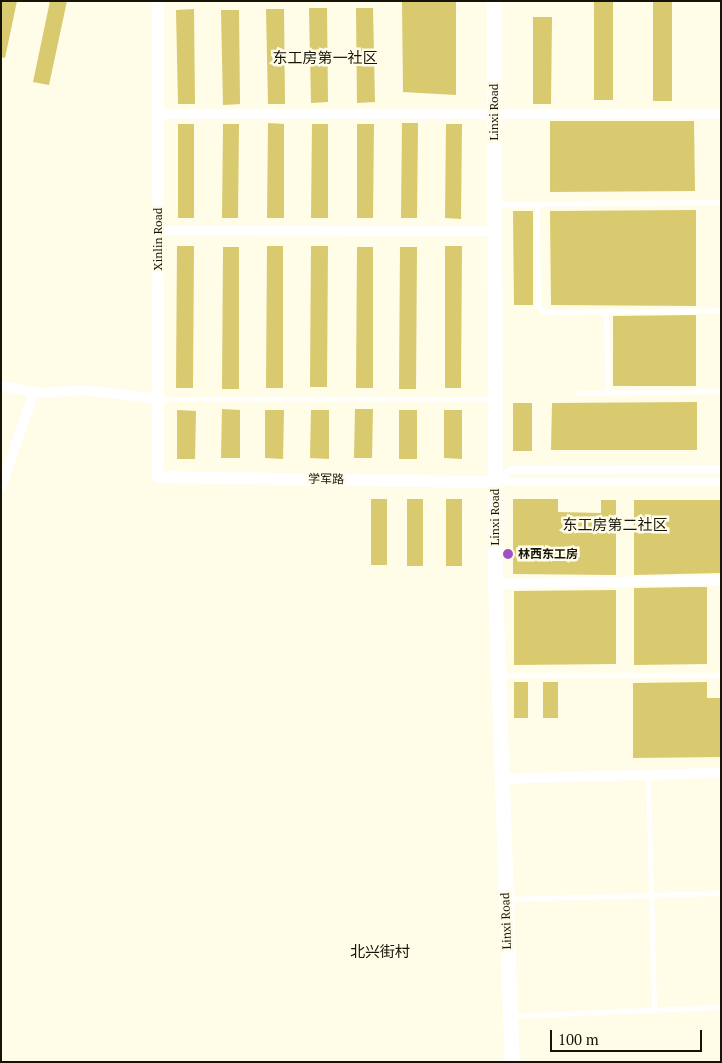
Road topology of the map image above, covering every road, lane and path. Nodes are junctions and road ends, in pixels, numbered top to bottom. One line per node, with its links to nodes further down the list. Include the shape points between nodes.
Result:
1 (158, 1): 3 (street, Xinlin Road)
2 (494, 1): 5 (main road, Linxi Road)
3 (158, 114): 5 (street); 9 (street, Xinlin Road)
4 (721, 114): 5 (street)
5 (495, 115): 7 (main road, Linxi Road)
6 (721, 202): 8 (lane)
7 (494, 204): 8 (lane); 10 (main road, Linxi Road)
8 (537, 204): 12 (lane, via 538,305 544,312)
9 (158, 230): 10 (street); 18 (street, Xinlin Road)
10 (494, 231): 19 (main road, Linxi Road)
11 (721, 310): 12 (lane)
12 (606, 311): 17 (lane)
13 (1, 386): 15 (street)
14 (721, 391): 17 (lane)
15 (34, 392): 18 (street, via 83,390); 24 (street)
16 (578, 393): 17 (lane)
17 (607, 393)
18 (158, 399): 19 (lane); 21 (street, Xinlin Road)
19 (493, 399): 22 (main road, Linxi Road)
20 (721, 470): 22 (street, via 510,470)
21 (158, 477): 22 (street, 学军路)
22 (499, 480): 23 (street); 26 (main road, Linxi Road)
23 (721, 482)
24 (1, 488)
25 (721, 580): 26 (street)
26 (495, 584): 27 (main road, Linxi Road)
27 (497, 675): 28 (lane); 31 (main road, Linxi Road)
28 (721, 675)
29 (721, 772): 30 (street)
30 (648, 775): 31 (street); 33 (lane)
31 (500, 780): 34 (main road, Linxi Road)
32 (721, 893): 33 (lane)
33 (651, 895): 34 (lane); 36 (lane)
34 (505, 899): 37 (main road, Linxi Road)
35 (721, 1007): 36 (lane)
36 (654, 1010): 37 (lane)
37 (510, 1016): 38 (main road, Linxi Road)
38 (512, 1062)

